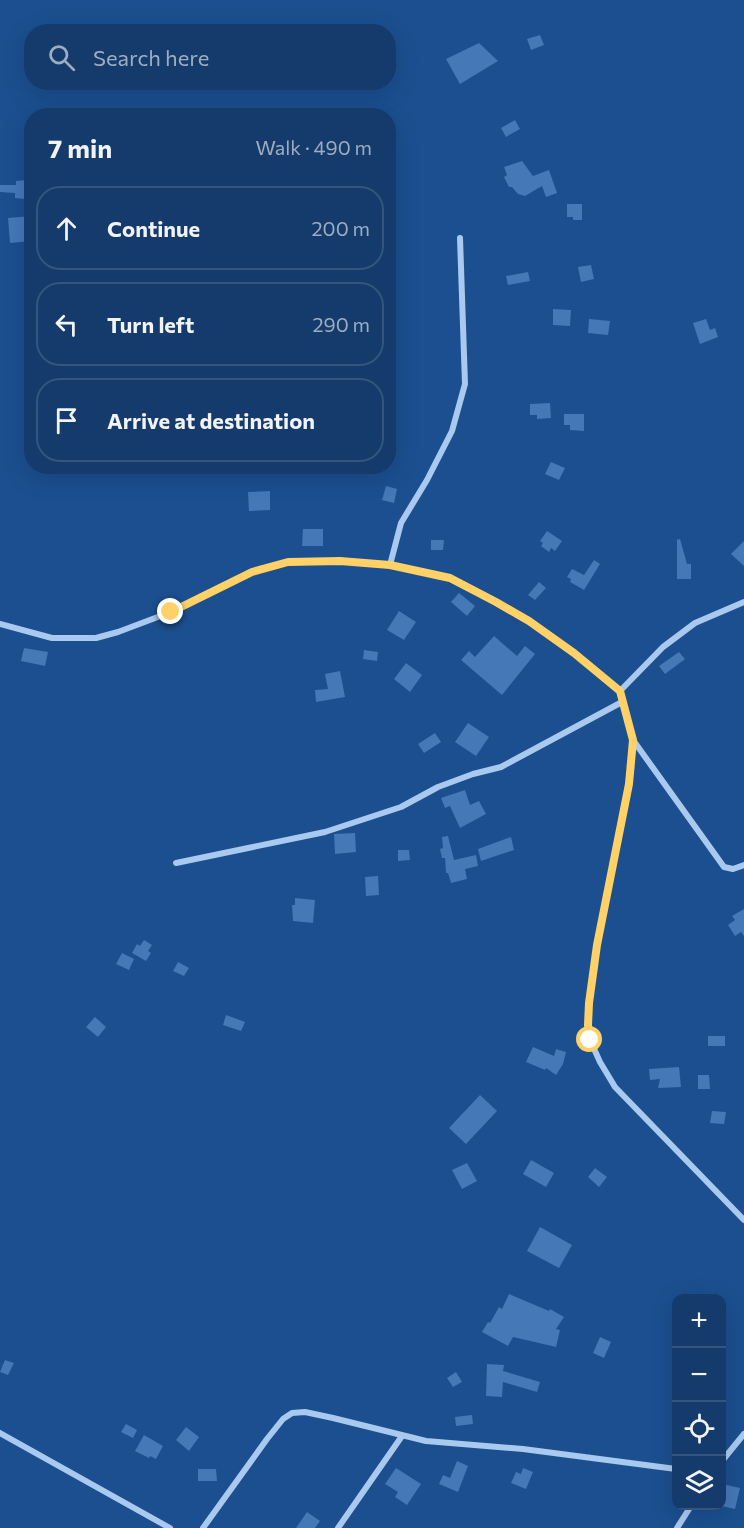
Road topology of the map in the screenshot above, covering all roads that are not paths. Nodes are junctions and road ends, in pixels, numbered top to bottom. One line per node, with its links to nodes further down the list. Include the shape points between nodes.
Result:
1 (460, 238): 2 (street, via 465,384 452,431 400,523)
2 (390, 565): 4 (street, via 288,562 252,572 171,612 96,638 52,638); 5 (street, via 450,578 496,602 574,653)
3 (744, 602): 5 (street, via 695,623 663,647)
4 (0, 625)
5 (620, 691): 6 (street)
6 (622, 702): 7 (street); 8 (street, via 501,767 438,787 401,807 325,832)
7 (633, 740): 9 (street, via 724,867); 10 (street, via 629,784 597,945 589,1003 590,1040 615,1087)
8 (176, 863)
9 (744, 865)
10 (744, 1220)
11 (0, 1433): 17 (street)
12 (744, 1434): 14 (street)
13 (402, 1436): 15 (street); 18 (street, via 305,1412 292,1413 267,1439); 19 (street)
14 (726, 1456)
15 (672, 1468)
16 (688, 1510): 20 (street)
17 (170, 1528)
18 (203, 1528)
19 (338, 1528)
20 (677, 1528)

